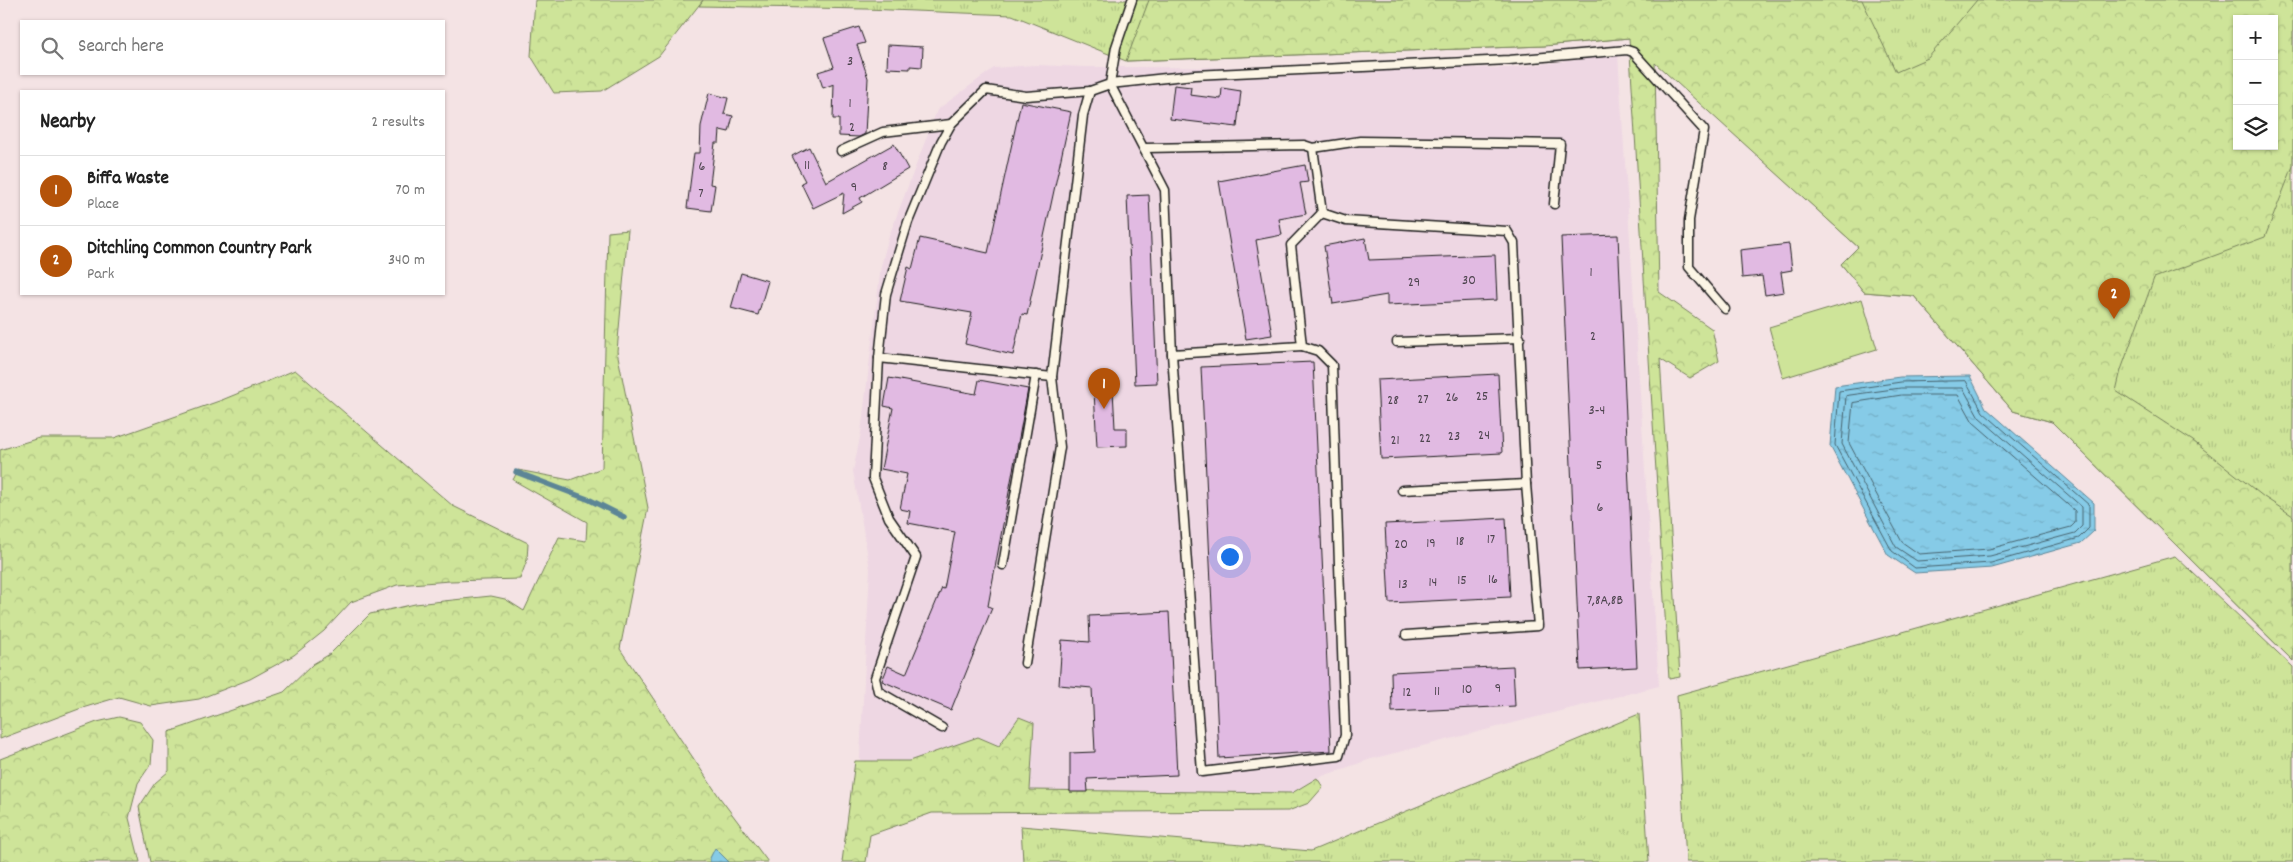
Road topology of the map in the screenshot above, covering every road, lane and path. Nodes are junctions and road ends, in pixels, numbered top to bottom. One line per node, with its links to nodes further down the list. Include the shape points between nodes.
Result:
1 (1132, 0): 2 (lane, via 1116,47)
2 (1110, 84): 3 (lane); 5 (lane); 10 (lane, via 1194,75 1633,52 1704,130 1689,220 1689,267)
3 (1090, 91): 4 (lane, via 1026,96 986,90); 17 (lane, via 1083,114)
4 (951, 124): 7 (lane, via 883,132); 15 (lane, via 908,222 886,294)
5 (1144, 148): 6 (lane, via 1304,145); 14 (lane, via 1166,190)
6 (1313, 148): 8 (lane, via 1360,141 1560,144); 9 (lane)
7 (840, 151)
8 (1554, 204)
9 (1322, 213): 11 (lane, via 1346,221 1507,231 1514,243); 13 (lane, via 1291,245)
10 (1725, 309)
11 (1520, 338): 12 (lane); 18 (lane)
12 (1397, 342)
13 (1302, 346): 14 (lane); 14 (lane, via 1318,351 1332,365 1345,735 1339,756 1202,772)
14 (1172, 354)
15 (879, 358): 16 (lane); 23 (lane, via 873,478 889,518 916,556 875,678 878,691)
16 (1036, 375): 17 (lane); 20 (lane)
17 (1052, 377): 22 (lane, via 1060,447)
18 (1526, 484): 19 (lane); 21 (lane, via 1538,626)
19 (1402, 490)
20 (1003, 565)
21 (1406, 635)
22 (1025, 663)
23 (942, 728)

